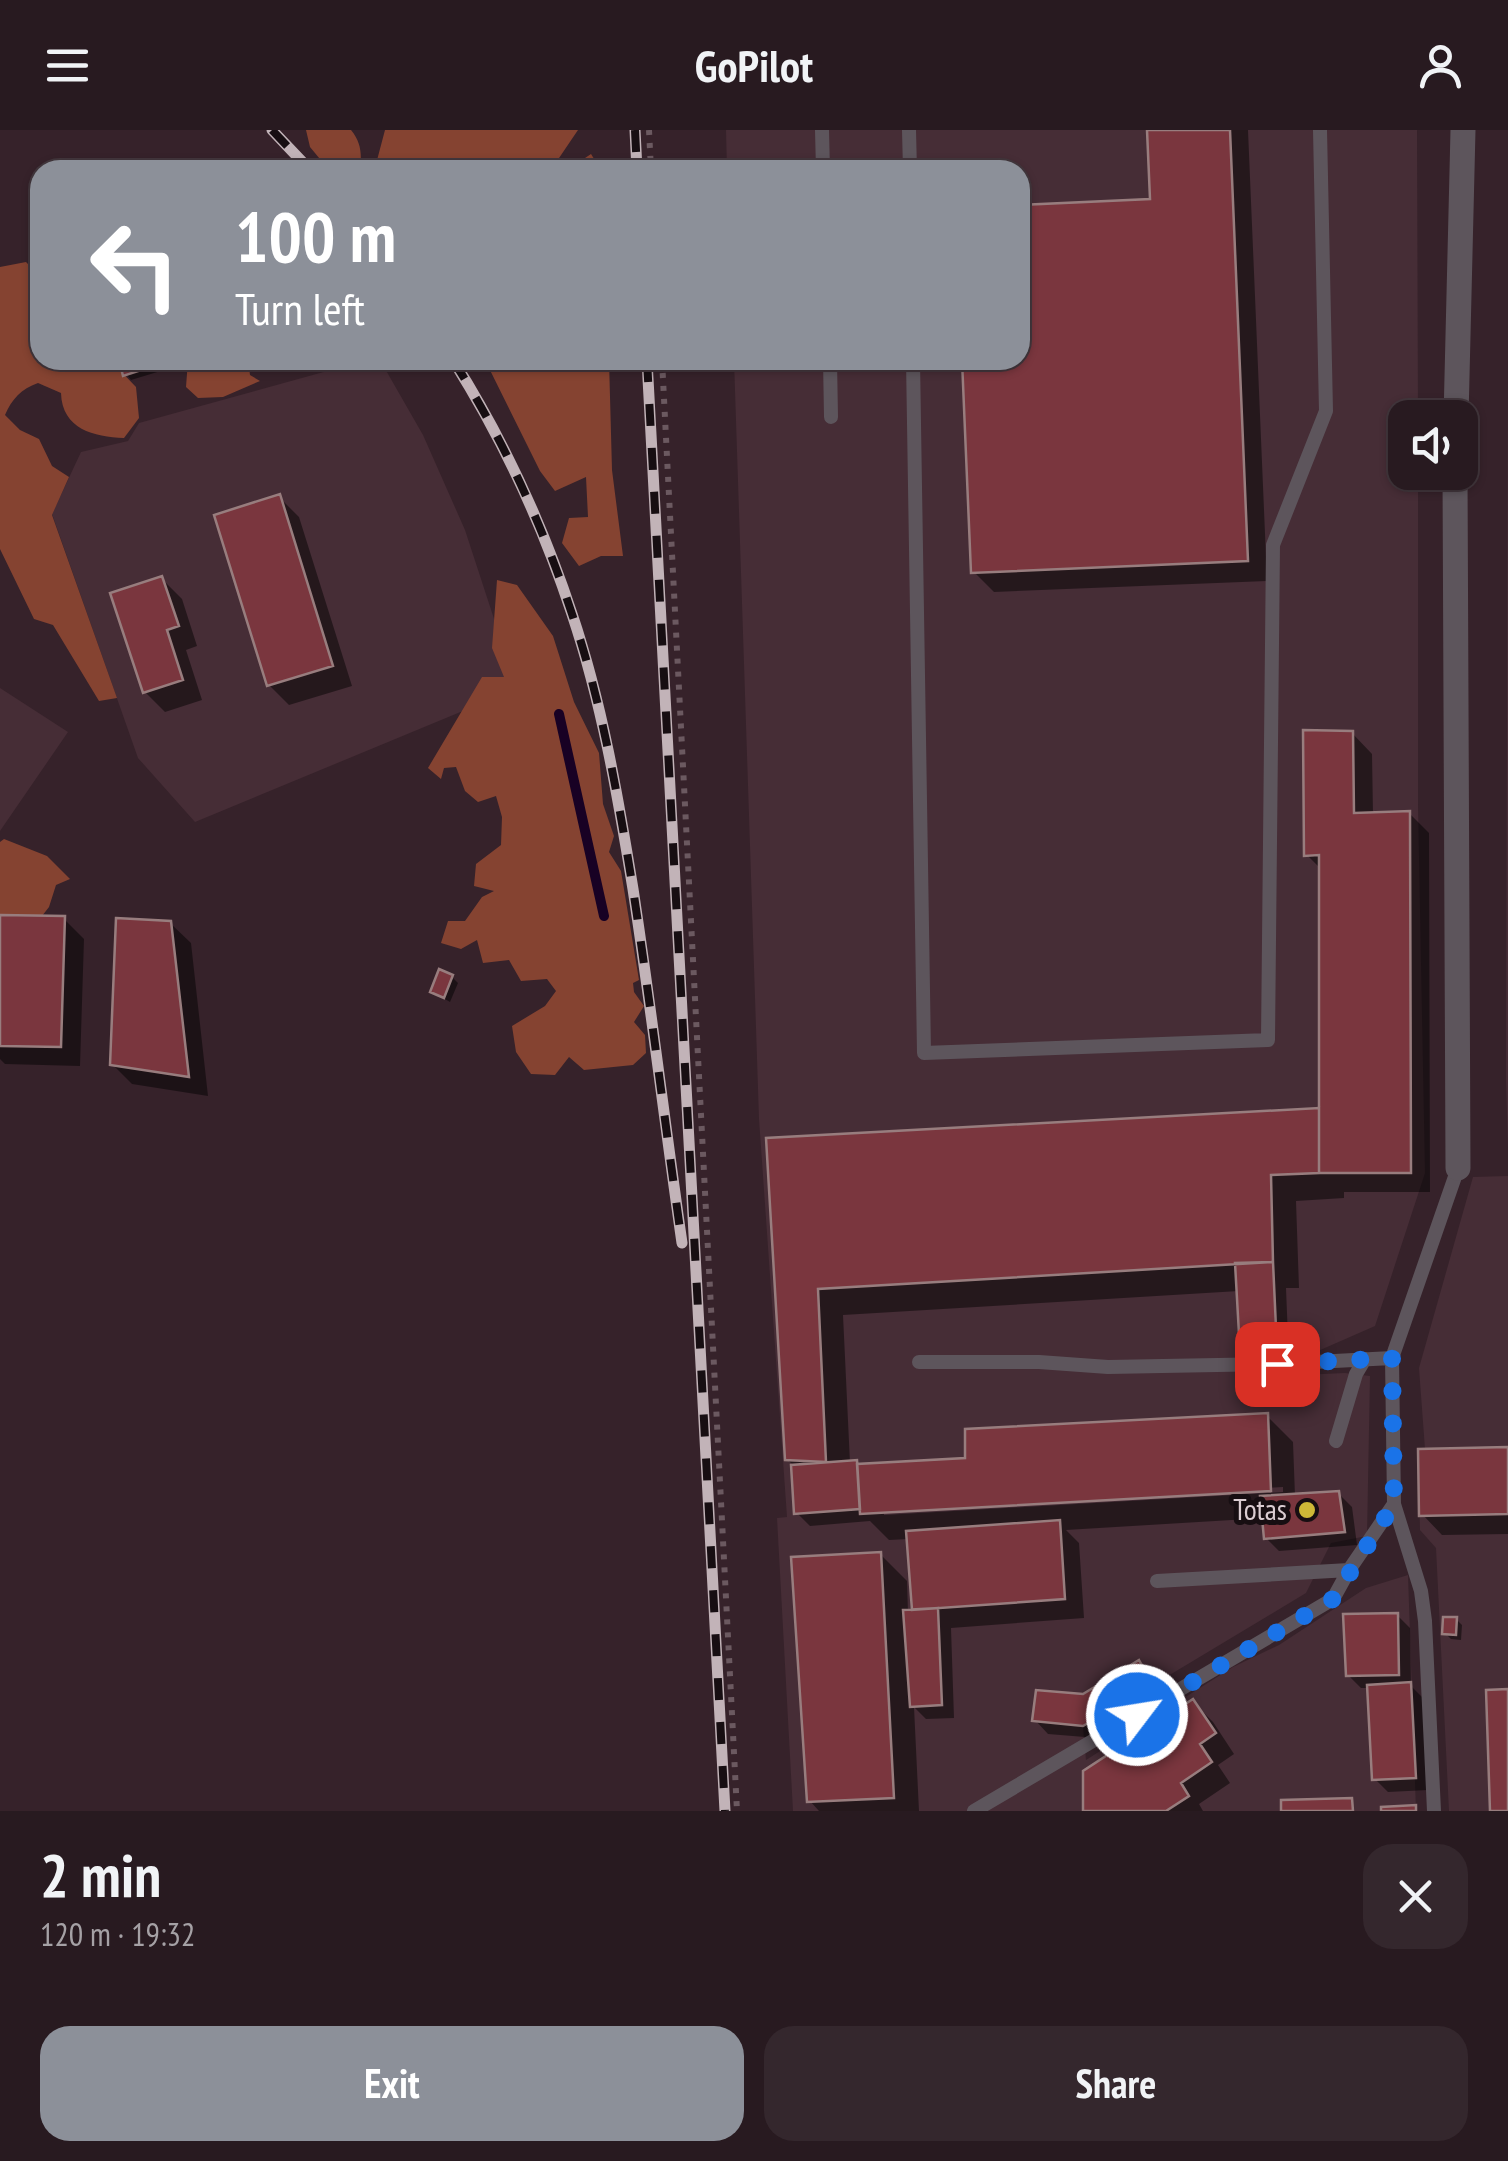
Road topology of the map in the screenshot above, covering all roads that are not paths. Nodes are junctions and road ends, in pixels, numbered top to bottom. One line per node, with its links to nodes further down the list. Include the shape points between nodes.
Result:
1 (822, 130): 5 (lane)
2 (909, 130): 6 (lane)
3 (1320, 130): 8 (lane, via 1326,411 1272,545 1268,1040 924,1052)
4 (1463, 130): 9 (street)
5 (824, 160)
6 (910, 160)
7 (830, 370): 10 (lane)
8 (913, 370)
9 (1456, 400)
10 (832, 417)
11 (1455, 490): 12 (street)
12 (1458, 1168): 13 (lane)
13 (1392, 1358): 14 (lane); 17 (lane)
14 (1364, 1359): 15 (lane, via 1108,1367); 16 (lane)
15 (919, 1362)
16 (1336, 1441)
17 (1394, 1504): 18 (lane); 21 (lane, via 1425,1621)
18 (1349, 1570): 19 (lane); 20 (lane, via 1333,1599)
19 (1157, 1582)
20 (974, 1811)
21 (1434, 1811)

